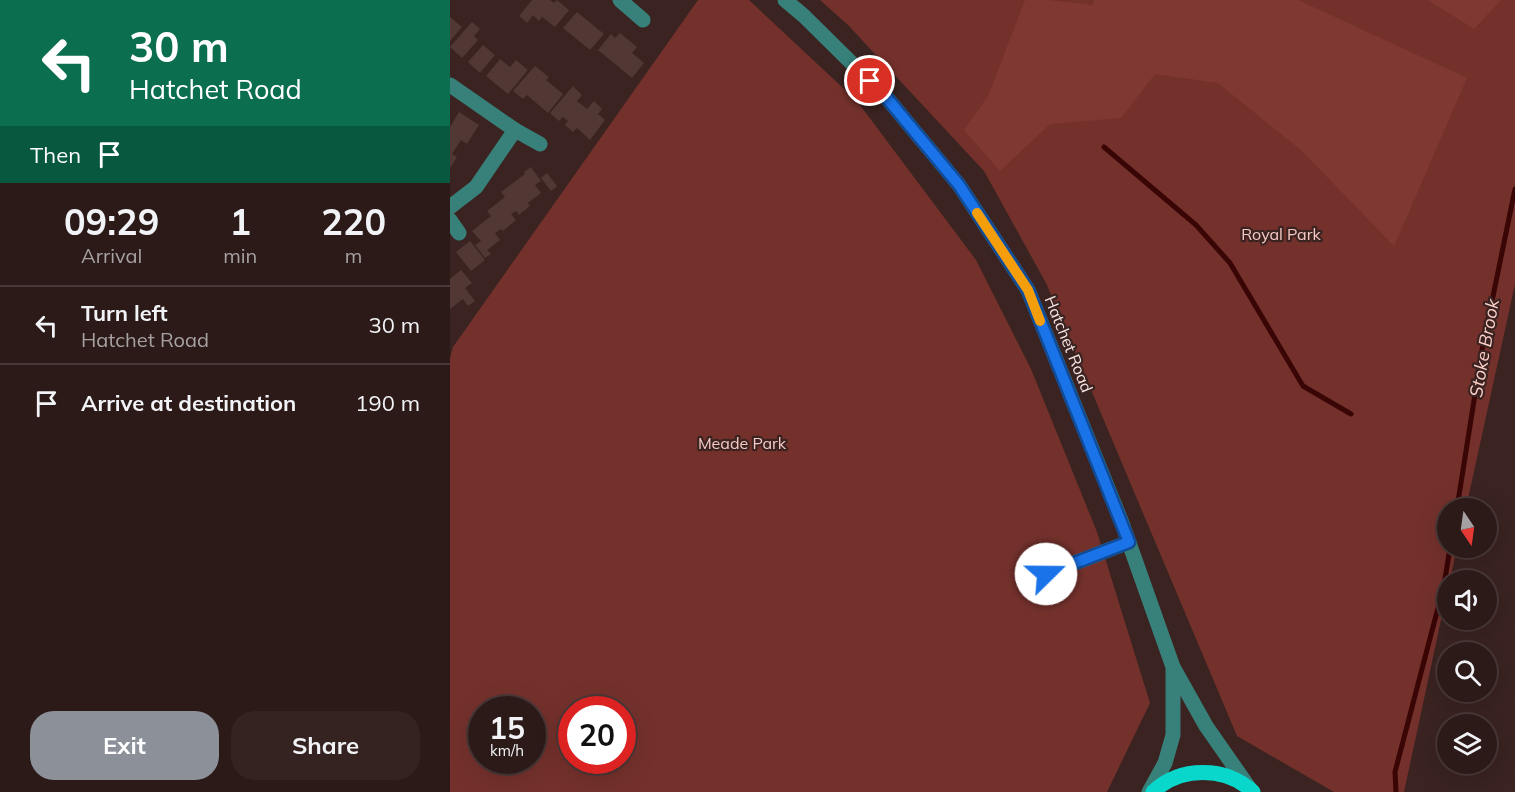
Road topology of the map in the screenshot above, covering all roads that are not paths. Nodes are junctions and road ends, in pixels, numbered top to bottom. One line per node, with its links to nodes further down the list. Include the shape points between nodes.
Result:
1 (620, 0): 3 (street)
2 (784, 0): 10 (street, Hatchet Road, via 886,97 959,185 1028,290)
3 (643, 20)
4 (450, 86): 5 (street)
5 (515, 130): 6 (street); 7 (street, via 476,187)
6 (540, 144)
7 (450, 207)
8 (450, 220): 9 (street)
9 (459, 233)
10 (1129, 542): 11 (street); 12 (street, Hatchet Road)
11 (1046, 574)
12 (1173, 667): 13 (street, Hatchet Road, via 1206,726); 14 (street, Hatchet Road, via 1173,735)
13 (1251, 790): 14 (main road, via 1238,780 1213,772 1186,774)
14 (1151, 792)

